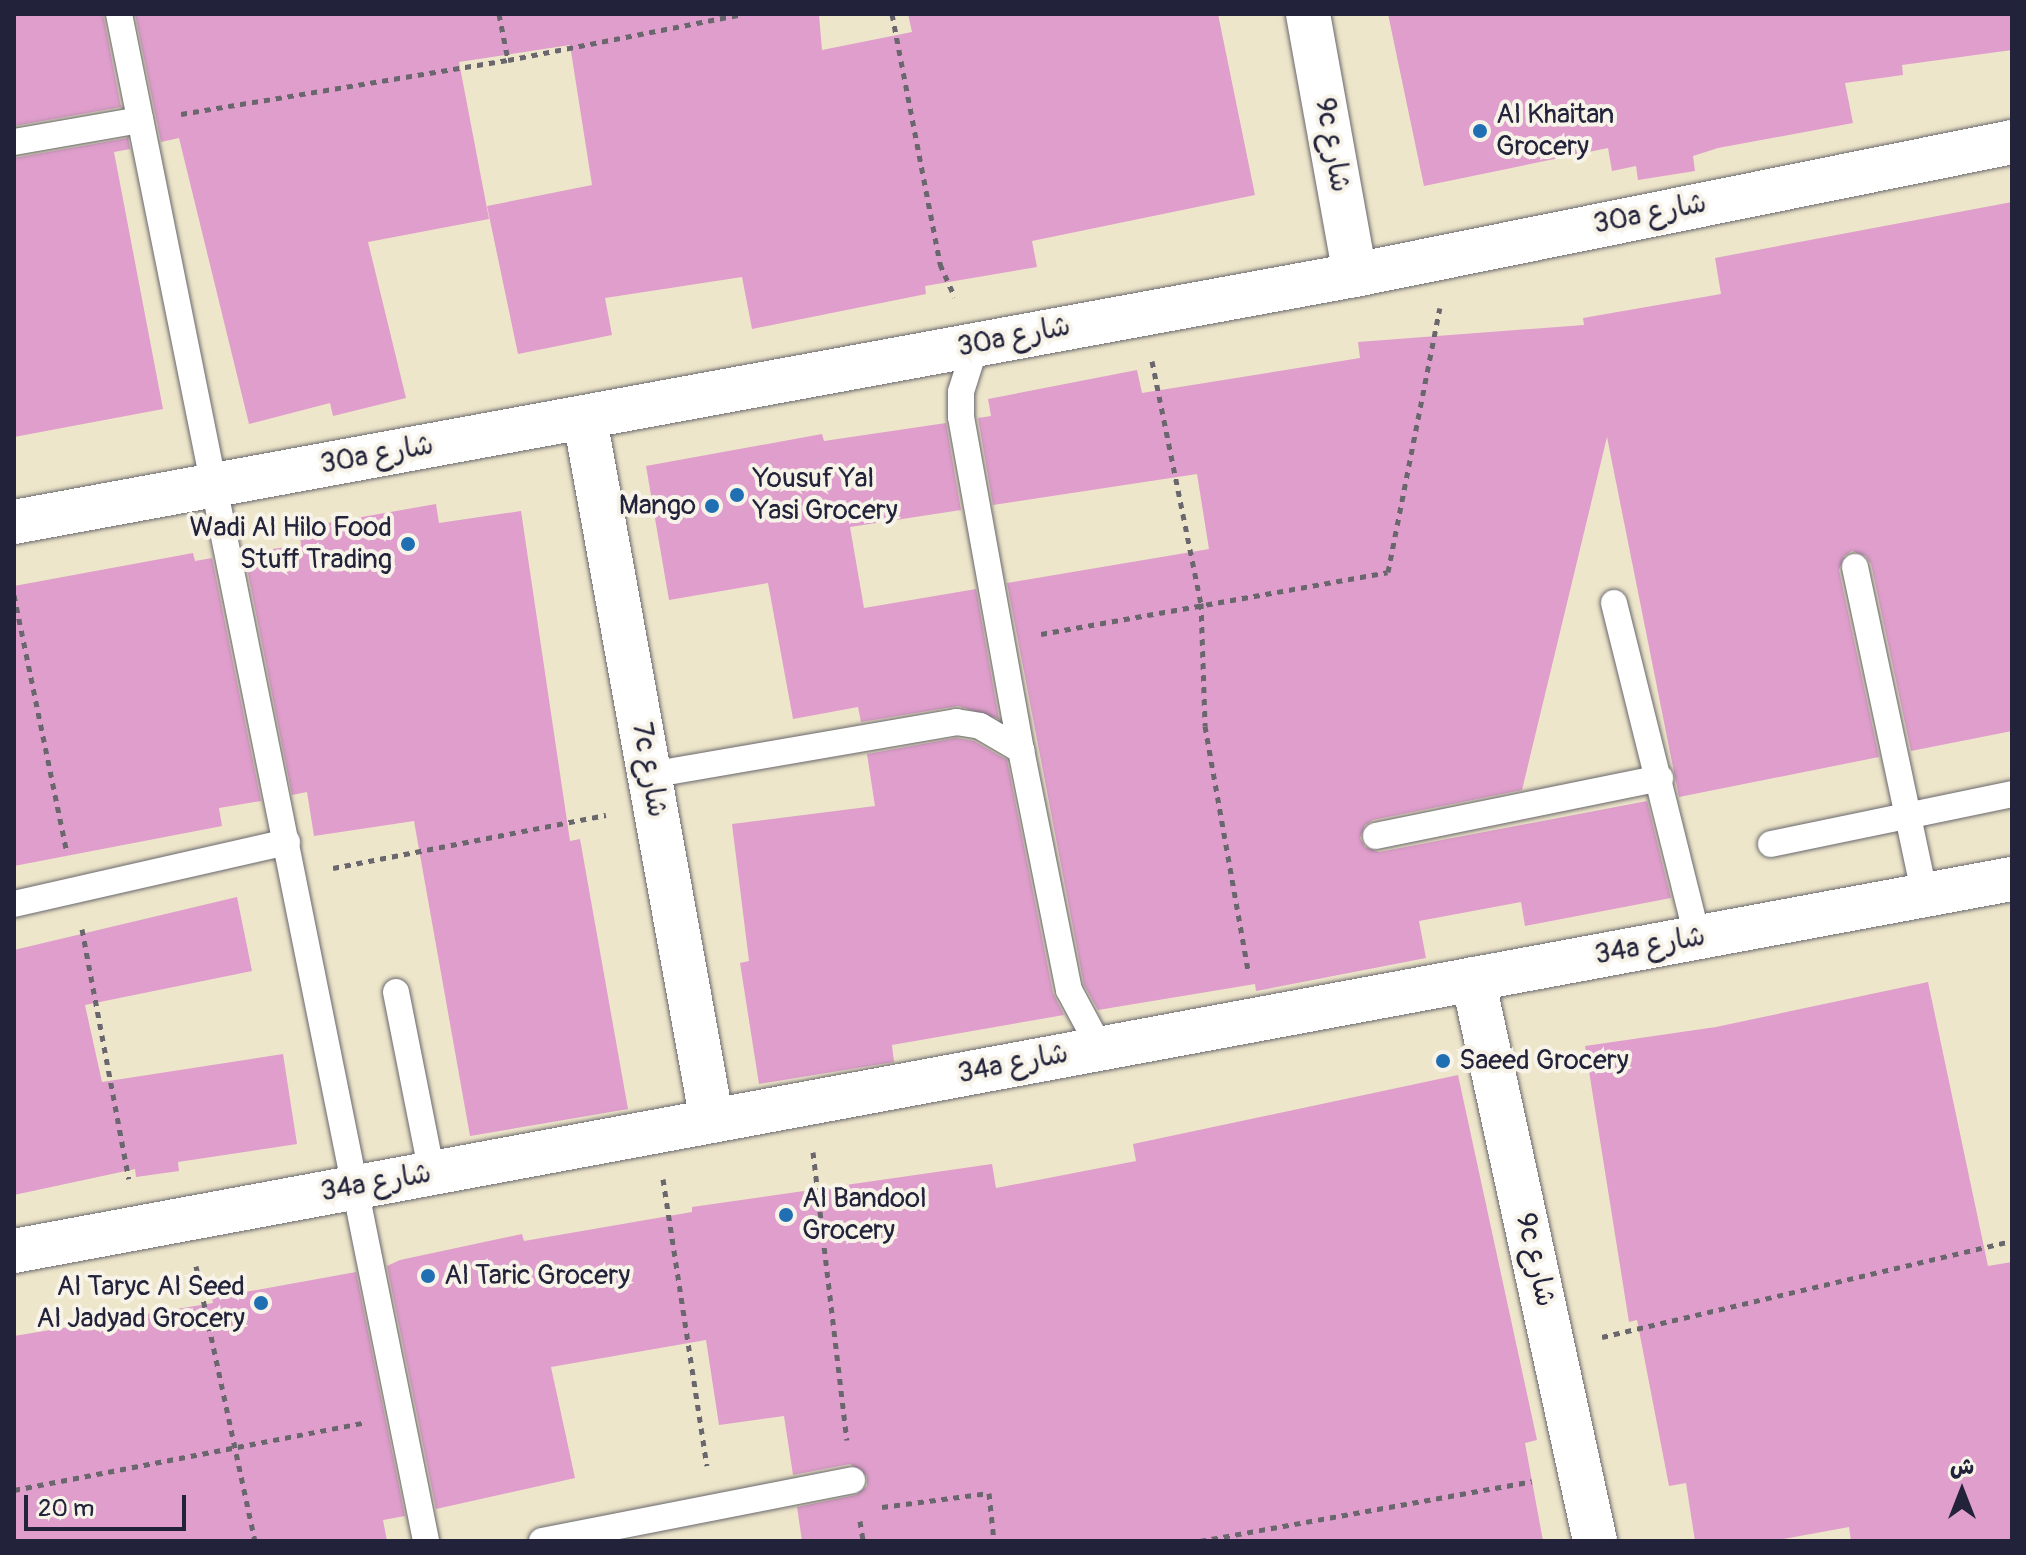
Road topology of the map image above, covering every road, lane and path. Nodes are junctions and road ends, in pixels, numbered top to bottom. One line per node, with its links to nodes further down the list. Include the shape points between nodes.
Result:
1 (119, 14): 7 (lane)
2 (499, 14): 6 (path)
3 (742, 14): 6 (path)
4 (892, 14): 13 (path, via 940,264)
5 (1308, 14): 11 (street, 9c شارع)
6 (508, 60): 7 (path)
7 (140, 120): 8 (lane); 15 (lane)
8 (14, 142)
9 (2012, 142): 10 (street, 30a شارع)
10 (1451, 255): 11 (street, 30a شارع); 18 (path, via 1388,572)
11 (1355, 275): 12 (street, 30a شارع)
12 (1142, 313): 13 (street, 30a شارع); 18 (path)
13 (976, 344): 14 (street, 30a شارع); 20 (lane, via 961,392 961,417)
14 (585, 419): 15 (street, 30a شارع); 23 (street, 7c شارع)
15 (213, 484): 16 (street, 30a شارع); 27 (lane)
16 (14, 522)
17 (1855, 567): 25 (lane)
18 (1201, 603): 20 (path); 36 (path, via 1205,726)
19 (1614, 603): 22 (lane)
20 (1001, 642): 21 (lane)
21 (1021, 750): 23 (lane, via 980,726 956,722); 37 (lane, via 1069,990 1093,1035)
22 (1660, 778): 26 (lane); 33 (lane)
23 (652, 790): 29 (path); 39 (street, 7c شارع)
24 (2012, 794): 25 (lane)
25 (1908, 815): 28 (lane); 31 (lane)
26 (1376, 836)
27 (287, 842): 29 (lane); 32 (lane)
28 (1771, 844)
29 (292, 875): 42 (lane)
30 (2012, 879): 31 (street, 34a شارع)
31 (1925, 895): 33 (street, 34a شارع)
32 (14, 904)
33 (1697, 937): 34 (street, 34a شارع)
34 (1473, 979): 36 (street, 34a شارع); 46 (street, 9c شارع)
35 (396, 992): 41 (lane)
36 (1257, 1019): 37 (street, 34a شارع)
37 (1110, 1046): 38 (street, 34a شارع)
38 (807, 1103): 39 (street, 34a شارع); 50 (path)
39 (712, 1121): 40 (street, 34a شارع)
40 (656, 1131): 41 (street, 34a شارع); 52 (path)
41 (432, 1173): 42 (street, 34a شارع)
42 (355, 1187): 43 (street, 34a شارع); 47 (lane)
43 (186, 1218): 45 (street, 34a شارع); 48 (path)
44 (2012, 1241): 46 (path)
45 (14, 1251)
46 (1555, 1348): 49 (street, 9c شارع)
47 (401, 1415): 48 (path); 55 (lane)
48 (235, 1448): 51 (path); 54 (path)
49 (1580, 1473): 59 (path); 60 (street, 9c شارع)
50 (852, 1480): 52 (lane); 53 (path)
51 (14, 1490)
52 (714, 1507): 56 (lane)
53 (858, 1510): 57 (path); 58 (path, via 989,1493)
54 (255, 1541)
55 (426, 1541)
56 (542, 1541)
57 (863, 1541)
58 (994, 1541)
59 (1200, 1541)
60 (1595, 1541)

